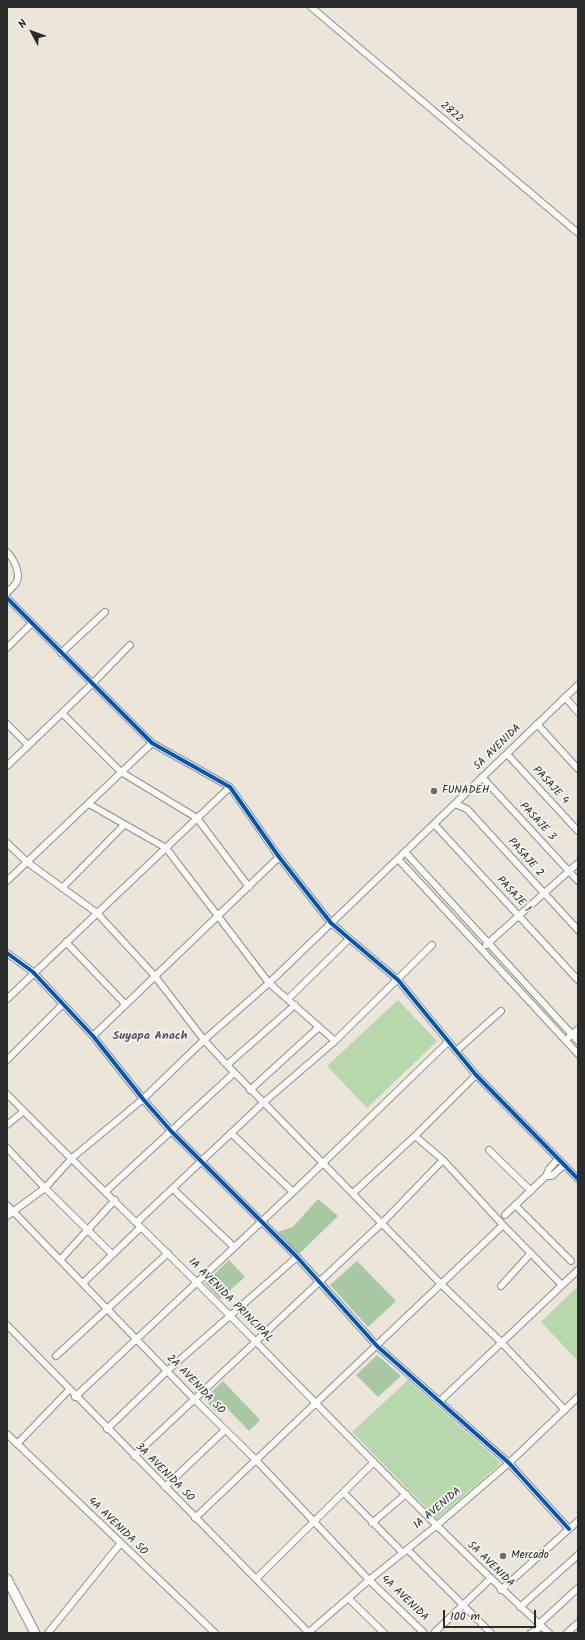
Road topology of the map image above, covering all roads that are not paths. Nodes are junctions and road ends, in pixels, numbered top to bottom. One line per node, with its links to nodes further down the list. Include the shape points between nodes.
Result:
1 (311, 7): 2 (street, 2822)
2 (578, 233)
3 (7, 552): 4 (street, via 16,565 18,575 17,582)
4 (7, 592)
5 (7, 598): 7 (street)
6 (105, 612): 10 (street)
7 (32, 623): 9 (street); 10 (street)
8 (130, 645): 11 (street)
9 (7, 648)
10 (61, 653): 11 (street)
11 (92, 684): 15 (street); 18 (street)
12 (578, 685): 13 (street, 5A AVENIDA)
13 (565, 697): 14 (street); 17 (street, 5A AVENIDA)
14 (578, 712)
15 (62, 714): 19 (street); 23 (street)
16 (7, 724): 19 (street)
17 (537, 724): 20 (street, 5A AVENIDA); 22 (street)
18 (152, 743): 23 (street); 25 (street)
19 (28, 744): 21 (street)
20 (506, 754): 24 (street, 5A AVENIDA); 31 (street, PASAJE 4)
21 (7, 766)
22 (578, 769)
23 (121, 772): 26 (street); 28 (street)
24 (482, 778): 27 (street, 5A AVENIDA); 39 (street, PASAJE 3)
25 (230, 787): 28 (street); 35 (street)
26 (89, 804): 30 (street); 37 (street)
27 (455, 804): 29 (street, 5A AVENIDA); 44 (street, PASAJE 2, via 467,809)
28 (197, 818): 33 (street); 42 (street)
29 (434, 824): 34 (street, 5A AVENIDA); 46 (street, PASAJE 1)
30 (124, 825): 33 (street); 43 (street)
31 (578, 831)
32 (7, 843): 37 (street)
33 (166, 848): 45 (street); 47 (street)
34 (405, 852): 36 (street, 5A AVENIDA); 52 (street)
35 (279, 857): 42 (street); 48 (street)
36 (398, 859): 48 (street, 5A AVENIDA); 54 (street)
37 (27, 862): 40 (street); 43 (street)
38 (578, 863): 39 (street)
39 (569, 871): 41 (street, PASAJE 3); 44 (street)
40 (7, 881)
41 (578, 881)
42 (249, 887): 47 (street)
43 (62, 888): 45 (street)
44 (544, 893): 46 (street); 49 (street, PASAJE 2)
45 (97, 913): 51 (street); 57 (street)
46 (519, 916): 52 (street); 59 (street, PASAJE 1)
47 (218, 917): 57 (street); 60 (street)
48 (331, 923): 50 (street); 60 (street, 5A AVENIDA)
49 (578, 930)
50 (349, 938): 58 (street); 62 (street)
51 (66, 942): 56 (street); 64 (street)
52 (489, 943): 54 (street); 69 (street)
53 (432, 945): 58 (street)
54 (482, 949): 72 (street)
55 (7, 953): 56 (street)
56 (33, 972): 61 (street); 63 (street)
57 (154, 976): 64 (street); 71 (street)
58 (398, 980): 74 (street); 75 (street)
59 (578, 980)
60 (269, 982): 62 (street); 71 (street, 5A AVENIDA)
61 (7, 999)
62 (288, 999): 65 (street)
63 (63, 1004): 70 (street); 78 (street)
64 (125, 1004): 70 (street)
65 (295, 1005): 67 (street); 79 (street)
66 (501, 1011): 76 (street)
67 (319, 1026): 74 (street); 82 (street)
68 (578, 1028): 69 (street)
69 (572, 1034): 72 (street); 73 (street)
70 (93, 1036): 84 (street)
71 (204, 1040): 79 (street); 84 (street, 5A AVENIDA)
72 (565, 1040): 77 (street)
73 (578, 1040)
74 (335, 1041): 85 (street)
75 (448, 1042): 76 (street); 97 (street)
76 (456, 1051): 81 (street)
77 (578, 1054)
78 (7, 1060)
79 (227, 1065): 80 (street)
80 (234, 1072): 82 (street); 88 (street)
81 (476, 1075): 90 (street); 94 (street)
82 (250, 1090): 85 (street)
83 (7, 1094): 86 (street, 1A AVENIDA PRINCIPAL)
84 (143, 1099): 88 (street); 93 (street, 5A AVENIDA)
85 (263, 1103): 89 (street); 97 (street)
86 (24, 1111): 87 (street); 93 (street, 1A AVENIDA PRINCIPAL)
87 (7, 1125)
88 (171, 1131): 96 (street); 104 (street)
89 (232, 1133): 96 (street); 105 (street)
90 (415, 1136): 95 (street); 106 (street)
91 (7, 1148): 101 (street)
92 (489, 1150): 103 (street)
93 (72, 1158): 101 (street, 5A AVENIDA); 104 (street, 1A AVENIDA PRINCIPAL)
94 (558, 1158): 98 (street); 99 (street)
95 (443, 1160): 114 (street); 115 (street)
96 (201, 1162): 102 (street); 113 (street)
97 (323, 1162): 105 (street); 106 (street)
98 (564, 1165): 99 (street, via 552,1176); 100 (street)
99 (546, 1176): 103 (street)
100 (578, 1179)
101 (45, 1188): 110 (street, 5A AVENIDA); 117 (street)
102 (173, 1189): 116 (street); 118 (street)
103 (531, 1191): 109 (street)
104 (106, 1192): 107 (street, 1A AVENIDA PRINCIPAL)
105 (293, 1192): 113 (street)
106 (353, 1193): 114 (street)
107 (115, 1200): 116 (street, 1A AVENIDA PRINCIPAL); 117 (street)
108 (7, 1205): 110 (street, 2A AVENIDA SO)
109 (515, 1205): 111 (street); 124 (street)
110 (13, 1211): 112 (street, 5A AVENIDA); 123 (street, 2A AVENIDA SO)
111 (505, 1215)
112 (7, 1216)
113 (262, 1221): 118 (street); 122 (street)
114 (382, 1223): 126 (street); 129 (street)
115 (503, 1225): 120 (street); 129 (street)
116 (138, 1226): 119 (street, 1A AVENIDA PRINCIPAL); 121 (street)
117 (88, 1228): 121 (street); 123 (street)
118 (234, 1247): 127 (street)
119 (168, 1253): 127 (street, 1A AVENIDA PRINCIPAL); 132 (street)
120 (531, 1253): 130 (street); 131 (street)
121 (112, 1254): 128 (street)
122 (297, 1257): 126 (street); 133 (street)
123 (60, 1260): 128 (street, 2A AVENIDA SO)
124 (572, 1261)
125 (578, 1270): 130 (street)
126 (318, 1281): 136 (street); 138 (street)
127 (197, 1282): 133 (street, 1A AVENIDA PRINCIPAL); 135 (street)
128 (83, 1283): 132 (street, 2A AVENIDA SO)
129 (442, 1285): 137 (street); 138 (street)
130 (562, 1285): 137 (street)
131 (500, 1286)
132 (107, 1309): 135 (street, 2A AVENIDA SO); 139 (street)
133 (231, 1316): 136 (street, 1A AVENIDA PRINCIPAL); 140 (street)
134 (7, 1325): 141 (street, 3A AVENIDA SO)
135 (137, 1340): 140 (street, 2A AVENIDA SO); 142 (street)
136 (256, 1341): 144 (street); 146 (street, 1A AVENIDA PRINCIPAL)
137 (502, 1342): 145 (street); 147 (street)
138 (377, 1346): 145 (street); 146 (street)
139 (56, 1356)
140 (167, 1371): 144 (street, 2A AVENIDA SO); 148 (street)
141 (69, 1390): 142 (street, 3A AVENIDA SO); 151 (street)
142 (75, 1397): 148 (street, 3A AVENIDA SO)
143 (578, 1397): 147 (street, 1A AVENIDA)
144 (194, 1400): 149 (street, 2A AVENIDA SO); 152 (street)
145 (440, 1401): 155 (street)
146 (316, 1402): 153 (street); 154 (street, 1A AVENIDA PRINCIPAL)
147 (565, 1410): 155 (street, 1A AVENIDA)
148 (107, 1429): 152 (street, 3A AVENIDA SO)
149 (225, 1430): 153 (street, 2A AVENIDA SO); 156 (street)
150 (7, 1434): 151 (street, 4A AVENIDA SO)
151 (17, 1444): 165 (street, 4A AVENIDA SO)
152 (134, 1456): 156 (street, 3A AVENIDA SO)
153 (255, 1459): 159 (street); 160 (street, 2A AVENIDA SO)
154 (374, 1462): 157 (street); 158 (street, 1A AVENIDA PRINCIPAL)
155 (509, 1463): 163 (street, 1A AVENIDA); 164 (street)
156 (165, 1487): 159 (street, 3A AVENIDA SO)
157 (344, 1493): 160 (street); 161 (street)
158 (406, 1494): 161 (street); 163 (street, 1A AVENIDA PRINCIPAL)
159 (195, 1518): 169 (street, 3A AVENIDA SO)
160 (314, 1522): 169 (street); 171 (street, 2A AVENIDA SO)
161 (372, 1523): 166 (street)
162 (577, 1524): 164 (street)
163 (436, 1526): 166 (street, 1A AVENIDA); 170 (street, 5A AVENIDA)
164 (569, 1529): 173 (street)
165 (120, 1544): 180 (street); 181 (street, 4A AVENIDA SO)
166 (405, 1551): 171 (street, 1A AVENIDA); 175 (street)
167 (578, 1555): 176 (street)
168 (7, 1579): 179 (street)
169 (256, 1579): 182 (street, 3A AVENIDA SO)
170 (490, 1579): 173 (street, 5A AVENIDA); 175 (street)
171 (369, 1580): 174 (street, 1A AVENIDA); 184 (street, 4A AVENIDA)
172 (578, 1588): 178 (street)
173 (501, 1590): 176 (street, 5A AVENIDA)
174 (348, 1598): 182 (street, 1A AVENIDA); 183 (street)
175 (463, 1605): 185 (street); 186 (street)
176 (520, 1607): 178 (street, 5A AVENIDA)
177 (578, 1623): 189 (street)
178 (540, 1625): 187 (street); 188 (street, 5A AVENIDA)
179 (35, 1633)
180 (48, 1633)
181 (215, 1633)
182 (309, 1633)
183 (384, 1633)
184 (424, 1633)
185 (434, 1633)
186 (491, 1633)
187 (531, 1633)
188 (548, 1633)
189 (567, 1633)

